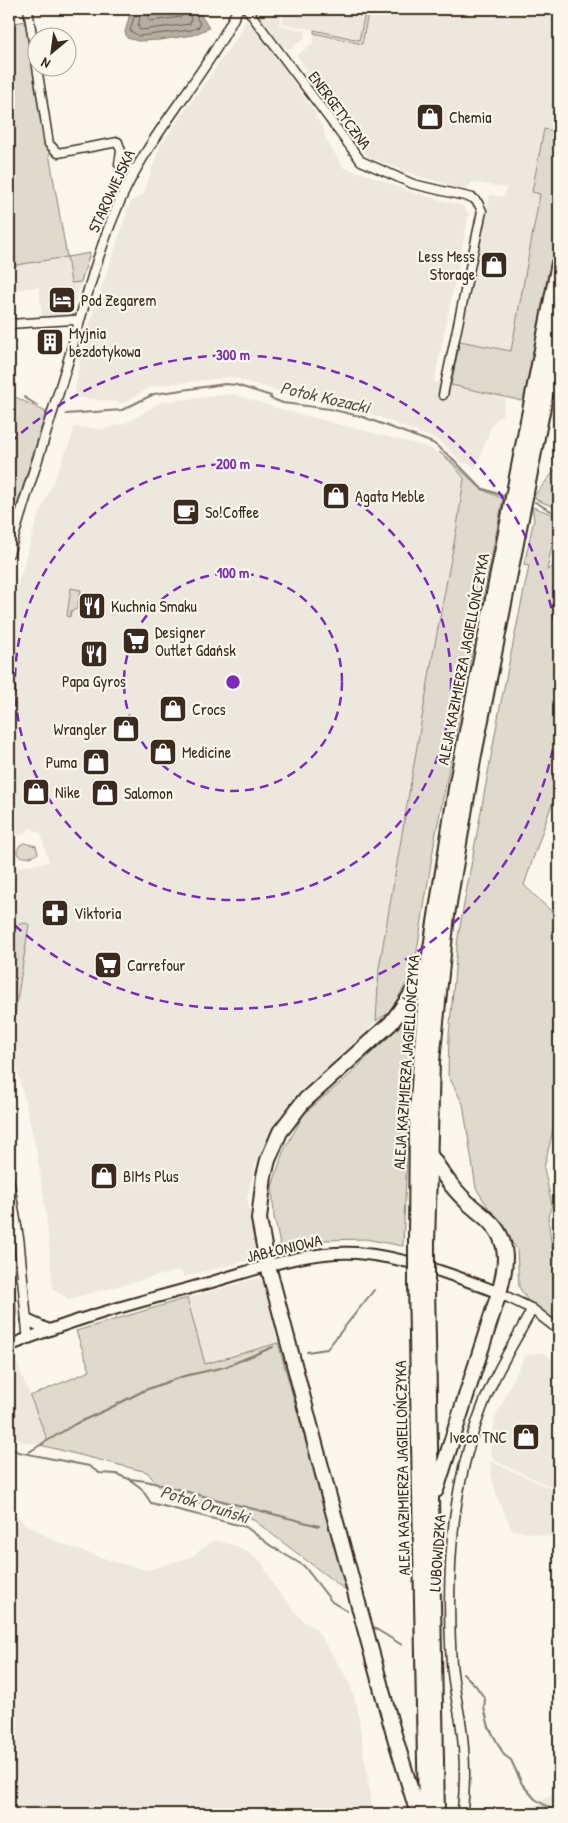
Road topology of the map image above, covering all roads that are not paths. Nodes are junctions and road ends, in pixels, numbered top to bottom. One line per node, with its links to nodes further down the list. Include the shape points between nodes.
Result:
1 (28, 9): 4 (street, via 49,144 58,153 118,142 121,151 119,164)
2 (238, 9): 4 (street, STAROWIEJSKA, via 217,48)
3 (247, 9): 9 (street, ENERGETYCZNA, via 361,161 406,181 478,202 482,211)
4 (135, 170): 6 (street, STAROWIEJSKA, via 109,228)
5 (559, 263): 11 (highway, ALEJA KAZIMIERZA JAGIELLOŃCZYKA, via 460,764)
6 (79, 323): 7 (street, via 73,320); 10 (street, STAROWIEJSKA)
7 (9, 324)
8 (559, 326): 12 (highway, ALEJA KAZIMIERZA JAGIELLOŃCZYKA, via 459,839 436,1014)
9 (443, 395)
10 (9, 553)
11 (428, 967): 14 (highway, ALEJA KAZIMIERZA JAGIELLOŃCZYKA, via 417,1112); 15 (highway, via 391,1023 303,1102 280,1132 268,1160 261,1190 259,1219)
12 (428, 1152): 14 (highway, ALEJA KAZIMIERZA JAGIELLOŃCZYKA); 17 (highway, via 452,1187 498,1232 506,1257)
13 (9, 1181): 19 (street)
14 (422, 1242): 16 (highway, ALEJA KAZIMIERZA JAGIELLOŃCZYKA, bridge)
15 (268, 1266): 17 (main road, JABŁONIOWA, via 332,1253 363,1254 402,1261); 20 (main road, JABŁONIOWA); 25 (highway)
16 (422, 1286): 24 (highway, ALEJA KAZIMIERZA JAGIELLOŃCZYKA); 26 (highway, ALEJA KAZIMIERZA JAGIELLOŃCZYKA)
17 (499, 1293): 18 (street, JABŁONIOWA); 24 (highway)
18 (532, 1309): 21 (street, JABŁONIOWA); 28 (street, LUBOWIDZKA, via 482,1408 461,1474 452,1531 449,1626 464,1757)
19 (27, 1320): 20 (main road); 22 (street)
20 (49, 1330): 22 (main road, JABŁONIOWA)
21 (559, 1330)
22 (28, 1337): 23 (main road, JABŁONIOWA)
23 (9, 1346)
24 (432, 1500): 27 (highway, ALEJA KAZIMIERZA JAGIELLOŃCZYKA)
25 (418, 1814)
26 (426, 1814)
27 (437, 1814)
28 (462, 1814)

